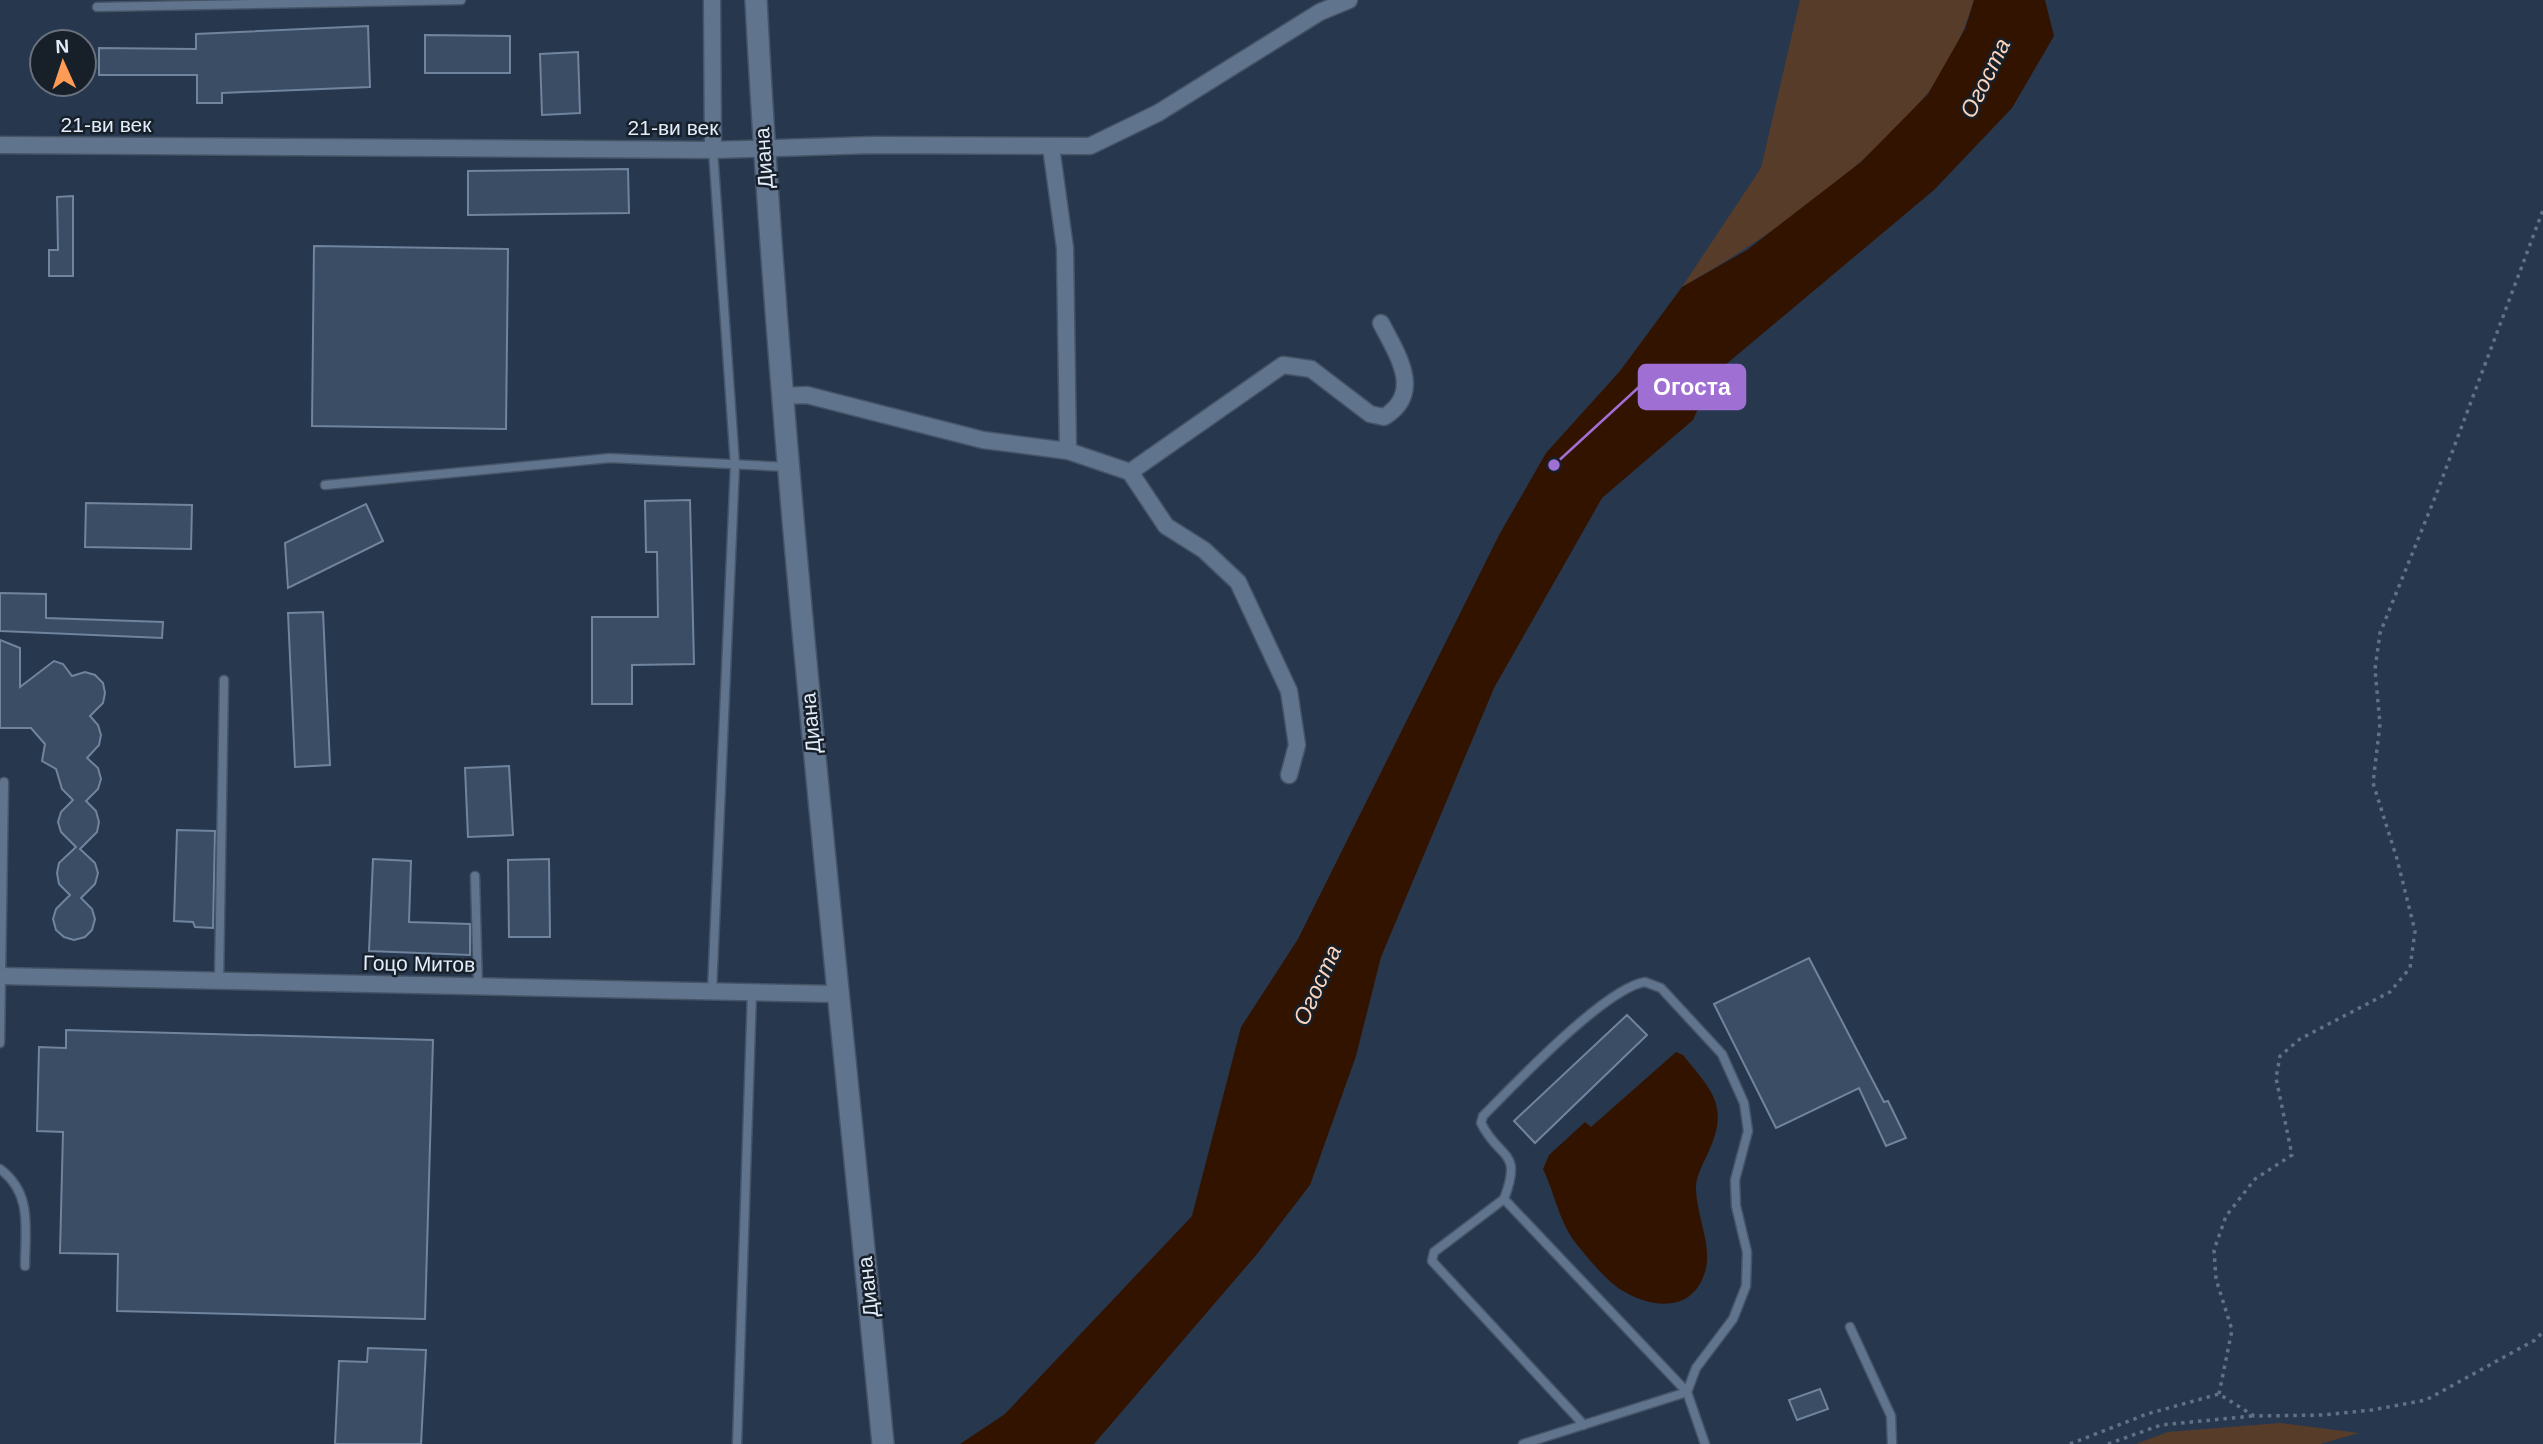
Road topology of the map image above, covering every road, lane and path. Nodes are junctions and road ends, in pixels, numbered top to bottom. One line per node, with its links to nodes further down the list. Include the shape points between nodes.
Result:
1 (461, 0): 5 (lane)
2 (712, 0): 9 (street)
3 (755, 0): 8 (main road, Диана)
4 (1349, 0): 7 (street, 21-ви век, via 1320,12 1158,113 1090,146)
5 (97, 7)
6 (0, 145): 9 (street, 21-ви век)
7 (1052, 147): 8 (street, 21-ви век); 13 (street, via 1065,248)
8 (763, 149): 9 (street, 21-ви век); 12 (main road, Диана)
9 (713, 150): 14 (lane)
10 (2543, 211): 35 (path, via 2437,495 2379,633 2375,669 2380,723 2373,783 2414,931 2410,968 2390,992 2300,1039 2280,1056 2276,1078 2292,1155 2255,1179 2226,1216 2214,1250 2216,1279 2232,1330)
11 (1381, 323): 16 (street, via 1405,380 1405,394 1397,409 1384,417 1370,414 1311,369 1283,365)
12 (781, 396): 13 (street, via 807,395 983,440); 15 (main road, Диана)
13 (1068, 451): 16 (street)
14 (735, 465): 15 (lane); 17 (lane, via 610,458); 25 (lane)
15 (788, 467): 27 (main road, Диана)
16 (1130, 472): 19 (street, via 1166,526 1203,550 1238,582 1289,691 1297,745)
17 (324, 485)
18 (224, 680): 23 (lane)
19 (1289, 775)
20 (4, 782): 22 (lane)
21 (475, 876): 24 (lane)
22 (2, 976): 23 (street, Гоцо Митов); 28 (lane)
23 (219, 981): 24 (street, Гоцо Митов)
24 (478, 986): 25 (street, Гоцо Митов)
25 (712, 991): 26 (street, Гоцо Митов)
26 (752, 992): 27 (street, Гоцо Митов); 38 (lane)
27 (836, 994): 39 (main road, Диана)
28 (0, 1043)
29 (0, 1169): 31 (lane, via 16,1181 25,1205)
30 (1504, 1199): 34 (lane); 34 (lane, via 1513,1174 1511,1161 1485,1130 1483,1116 1559,1040 1625,989 1645,982 1661,988 1722,1054 1744,1103 1748,1131 1735,1180 1747,1252 1746,1286 1733,1319 1696,1367); 37 (lane, via 1434,1252 1432,1261)
31 (25, 1266)
32 (1850, 1327): 42 (lane, via 1891,1416)
33 (2543, 1332): 36 (path, via 2426,1400 2323,1415)
34 (1687, 1392): 37 (lane); 41 (lane)
35 (2219, 1394): 36 (path); 43 (path, via 2147,1414)
36 (2254, 1416): 44 (path, via 2161,1425)
37 (1584, 1425): 40 (lane)
38 (737, 1444)
39 (883, 1444)
40 (1523, 1444)
41 (1704, 1444)
42 (1892, 1444)
43 (2070, 1444)
44 (2108, 1444)

